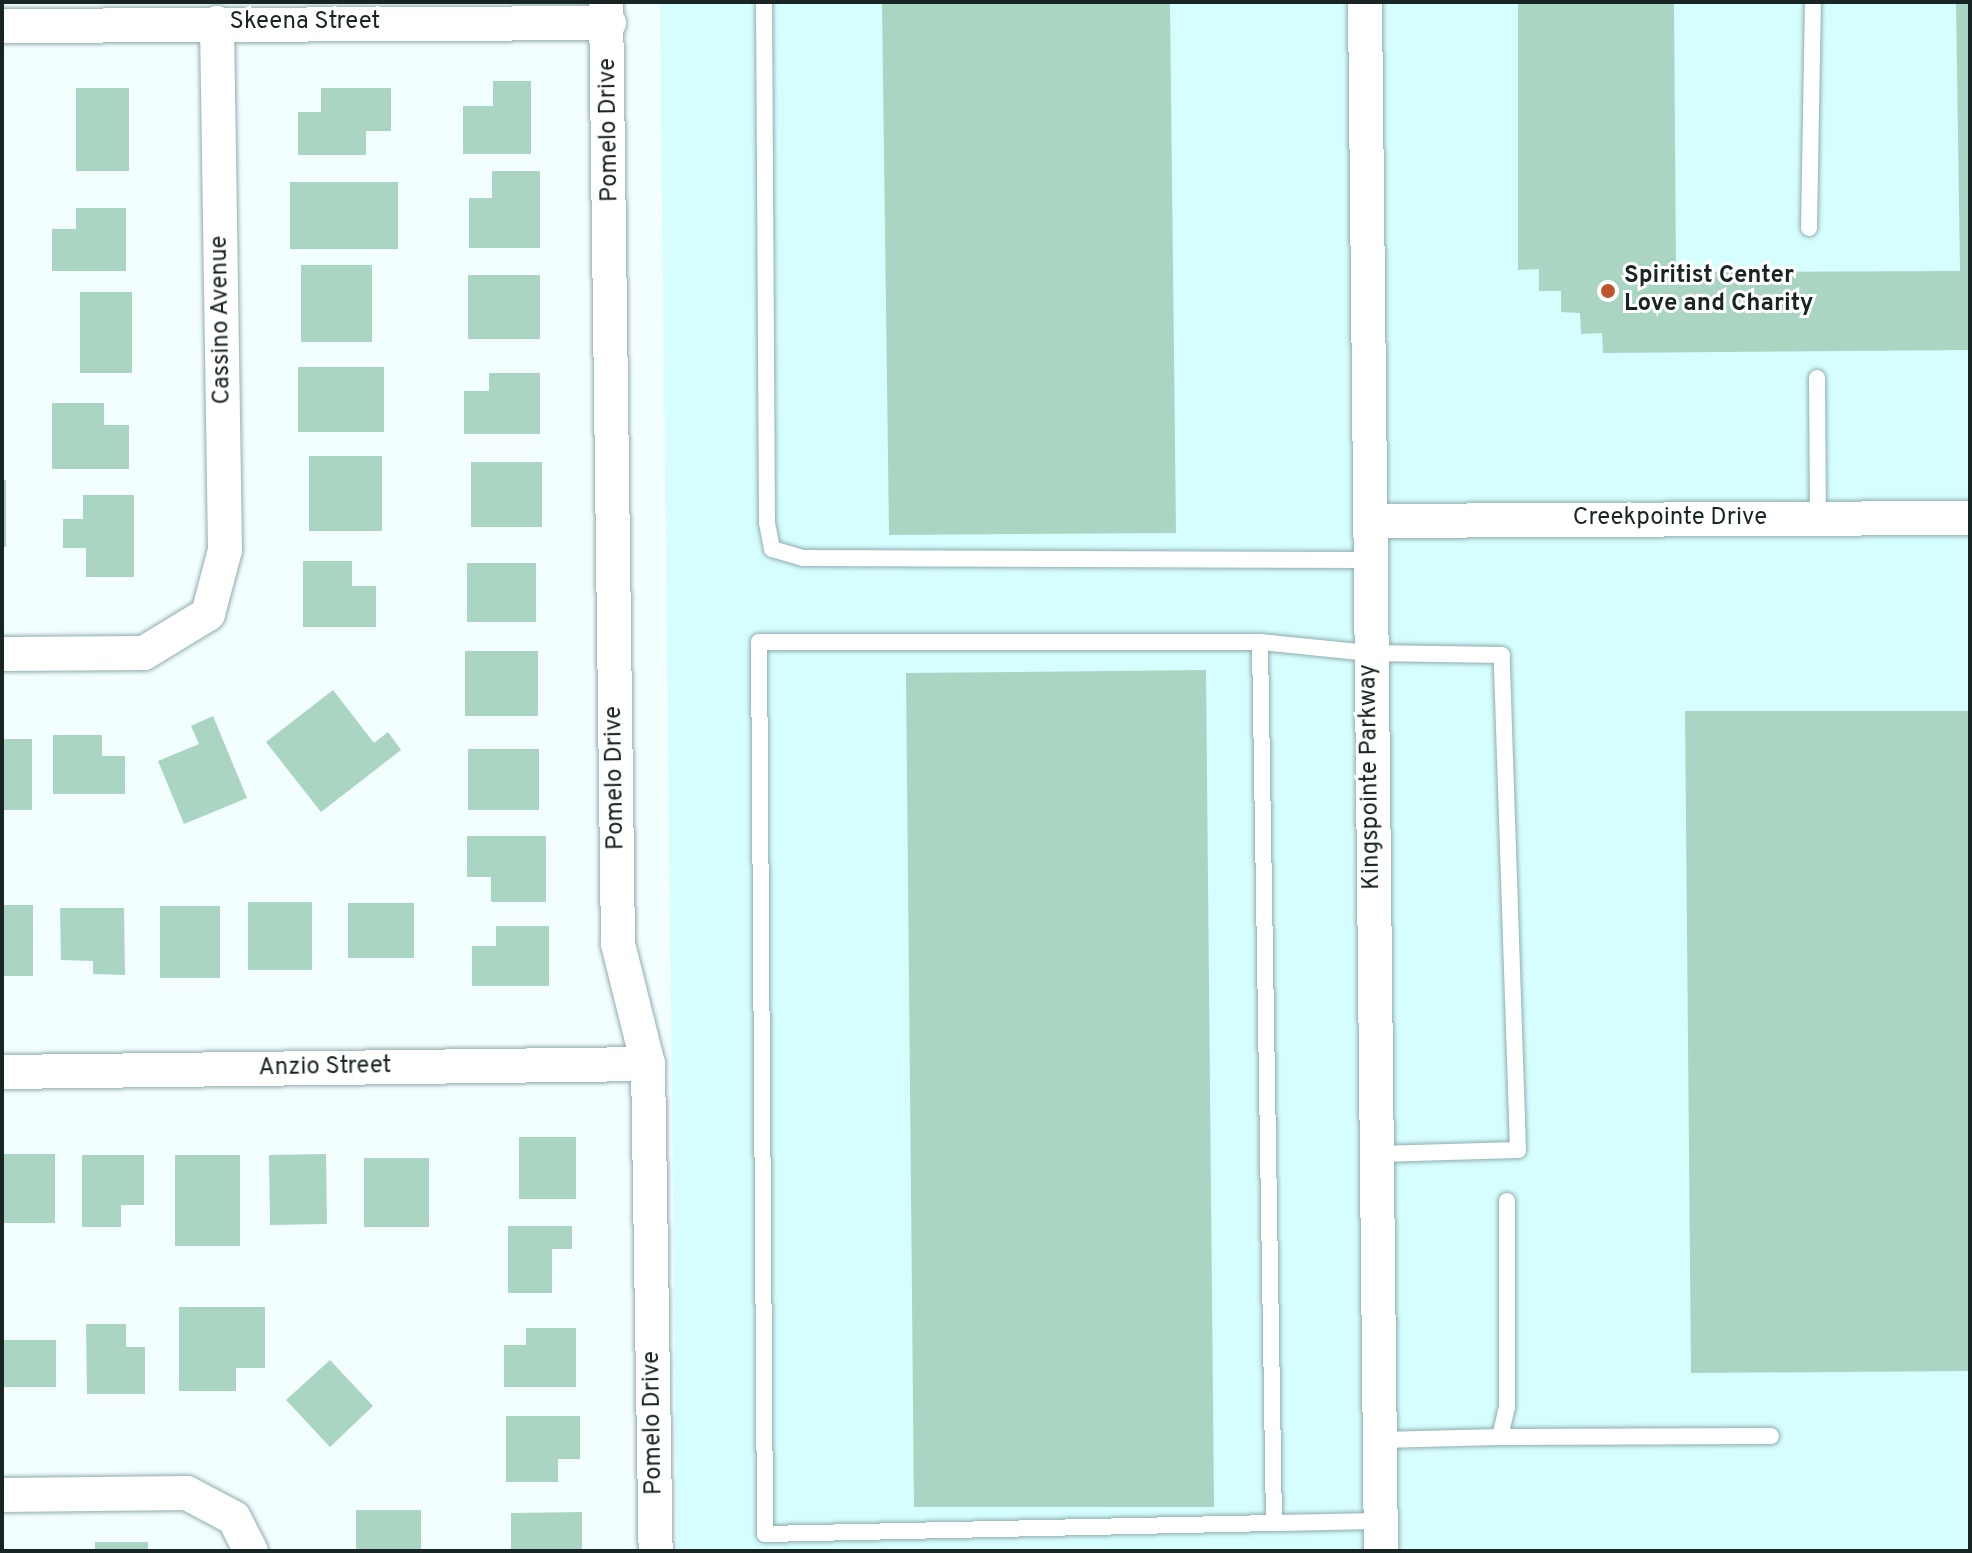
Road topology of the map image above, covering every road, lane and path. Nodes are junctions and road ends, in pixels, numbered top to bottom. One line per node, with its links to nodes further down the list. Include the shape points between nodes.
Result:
1 (764, 2): 12 (lane, via 767,523 772,549 803,558)
2 (1365, 2): 11 (street, Kingspointe Parkway)
3 (1813, 2): 7 (lane)
4 (607, 13): 5 (street, Skeena Street); 16 (street, Pomelo Drive, via 618,944)
5 (217, 23): 6 (street, Skeena Street); 15 (street, Cassino Avenue, via 225,550 208,614 144,653)
6 (2, 26)
7 (1809, 228)
8 (1817, 378): 10 (lane)
9 (1970, 518): 10 (street, Creekpointe Drive)
10 (1818, 519): 11 (street, Creekpointe Drive)
11 (1370, 521): 12 (street, Kingspointe Parkway)
12 (1371, 560): 14 (street, Kingspointe Parkway)
13 (1260, 642): 14 (lane); 24 (lane); 24 (lane, via 759,642 765,1534)
14 (1369, 653): 18 (street, Kingspointe Parkway); 18 (lane, via 1502,655 1518,1150)
15 (2, 654)
16 (648, 1064): 17 (street, Anzio Street); 27 (street, Pomelo Drive)
17 (2, 1072)
18 (1377, 1154): 22 (street, Kingspointe Parkway)
19 (1507, 1201): 21 (lane, via 1507,1407)
20 (1771, 1436): 21 (lane)
21 (1500, 1437): 22 (lane)
22 (1380, 1440): 25 (street, Kingspointe Parkway)
23 (2, 1495): 26 (street, via 187,1493 234,1518)
24 (1274, 1523): 25 (lane)
25 (1380, 1536)
26 (251, 1551)
27 (656, 1551)

